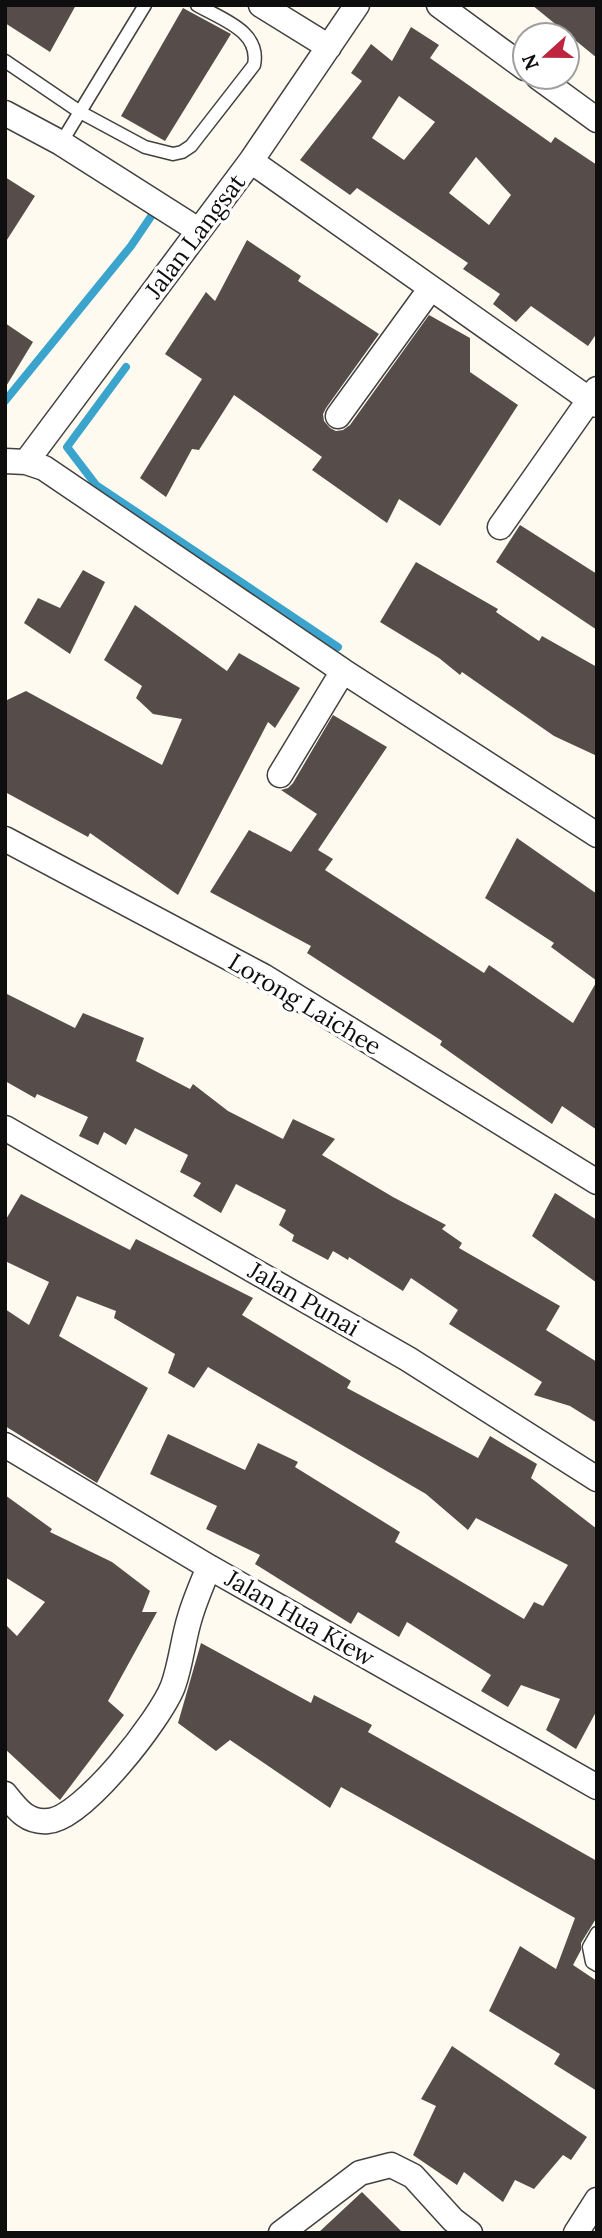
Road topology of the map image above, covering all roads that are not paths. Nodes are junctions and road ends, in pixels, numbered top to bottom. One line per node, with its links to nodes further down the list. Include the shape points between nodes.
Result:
1 (145, 5): 10 (lane)
2 (197, 5): 10 (lane, via 246,33 256,56 254,65 191,146 182,152 163,153)
3 (261, 5): 6 (street)
4 (357, 5): 6 (street, Jalan Langsat)
5 (439, 5): 7 (street)
6 (329, 47): 14 (street, Jalan Langsat)
7 (511, 58)
8 (5, 61): 10 (lane)
9 (557, 91): 12 (street)
10 (80, 112): 13 (lane)
11 (5, 113): 13 (street)
12 (597, 120)
13 (61, 143): 15 (street)
14 (251, 161): 15 (street, Jalan Langsat); 16 (street)
15 (198, 230): 19 (street, Jalan Langsat)
16 (431, 288): 17 (street); 18 (street)
17 (594, 398): 20 (street)
18 (338, 416)
19 (15, 461): 21 (street, via 44,468)
20 (500, 527)
21 (344, 671): 22 (street); 23 (street)
22 (280, 775)
23 (597, 835)
24 (5, 839): 26 (street, Lorong Laichee, via 263,976)
25 (5, 1128): 28 (street, Jalan Punai, via 408,1359)
26 (597, 1182)
27 (5, 1445): 29 (street, Jalan Hua Kiew)
28 (597, 1479)
29 (209, 1567): 30 (street, Jalan Hua Kiew); 31 (street, via 190,1617 173,1686 155,1720 111,1774 71,1812 50,1821 29,1819)
30 (597, 1787)
31 (5, 1794)
32 (597, 1933): 33 (lane, via 589,1947)
33 (597, 1965)
34 (597, 2200): 37 (street)
35 (281, 2233): 36 (street, via 360,2173 391,2165 413,2176)
36 (470, 2233)
37 (576, 2233)

